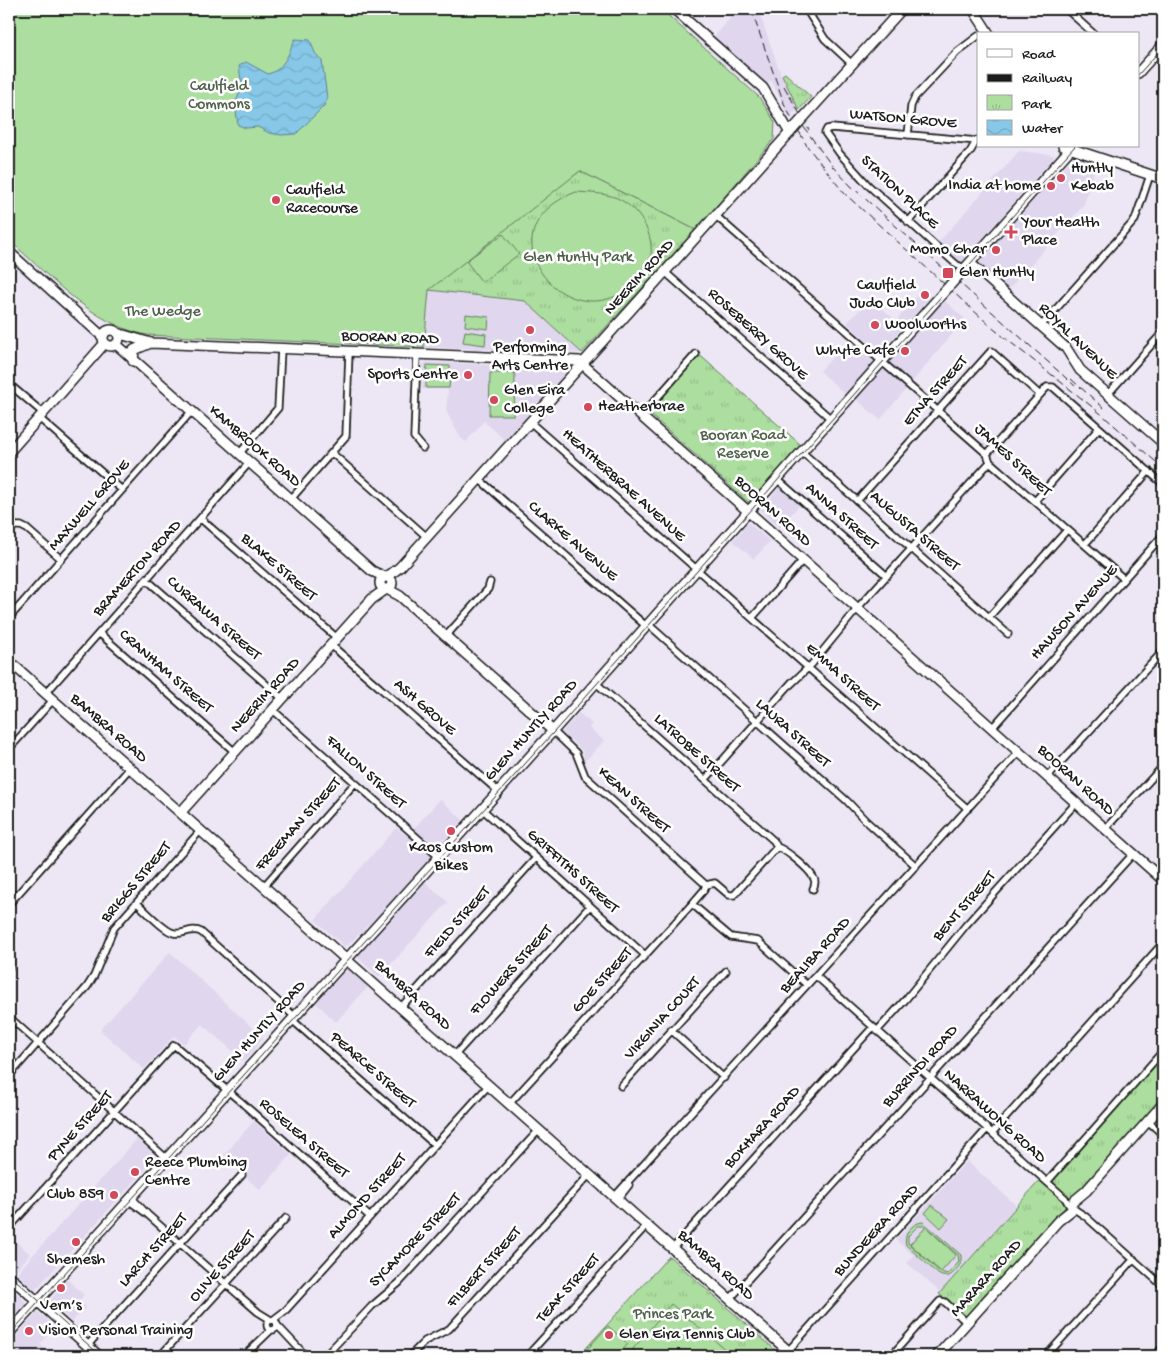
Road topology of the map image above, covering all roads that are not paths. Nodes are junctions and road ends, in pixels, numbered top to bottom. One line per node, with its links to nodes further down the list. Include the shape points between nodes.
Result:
1 (674, 9): 13 (street, via 763,88)
2 (806, 9): 10 (street, via 825,39)
3 (900, 9): 10 (street, NEERIM ROAD)
4 (973, 9): 6 (street)
5 (1066, 9): 7 (street)
6 (985, 32)
7 (1092, 32)
8 (977, 37): 14 (street, via 915,97)
9 (1163, 45): 11 (street)
10 (852, 64): 13 (street, NEERIM ROAD, bridge)
11 (1140, 71)
12 (826, 130): 14 (street, WATSON GROVE); 21 (street, STATION PLACE, via 825,136 847,163)
13 (792, 131): 20 (street, NEERIM ROAD)
14 (908, 135): 15 (street, WATSON GROVE)
15 (977, 140): 21 (street)
16 (1068, 148): 23 (street, GLEN HUNTLY ROAD)
17 (1072, 148): 18 (street)
18 (1150, 175): 19 (street); 25 (street, via 1136,220)
19 (1163, 179)
20 (716, 216): 24 (street, NEERIM ROAD); 34 (street, JAMES STREET)
21 (908, 222): 23 (street, STATION PLACE, via 957,264)
22 (9, 252): 27 (street, KAMBROOK ROAD)
23 (968, 265): 25 (street, ROYAL AVENUE); 34 (street, GLEN HUNTLY ROAD, bridge)
24 (666, 272): 35 (street, NEERIM ROAD); 43 (street, ROSEBERRY GROVE)
25 (1040, 326): 37 (street, ROYAL AVENUE, via 1066,348 1080,370)
26 (1163, 332): 37 (street)
27 (111, 338): 28 (street, BOORAN ROAD); 33 (street, KAMBROOK ROAD); 41 (street)
28 (151, 344): 29 (street, BOORAN ROAD); 33 (street, via 136,348)
29 (281, 349): 30 (street, BOORAN ROAD); 51 (street, via 278,408)
30 (349, 352): 31 (street, BOORAN ROAD); 50 (street, via 346,436)
31 (417, 354): 35 (street, BOORAN ROAD, via 576,360); 47 (street, via 414,437)
32 (696, 354): 42 (street)
33 (133, 361): 40 (street, KAMBROOK ROAD)
34 (882, 362): 39 (street, JAMES STREET); 43 (street, GLEN HUNTLY ROAD)
35 (583, 364): 42 (street, BOORAN ROAD); 44 (street, NEERIM ROAD)
36 (9, 384): 41 (street)
37 (1108, 394): 46 (street, ROYAL AVENUE)
38 (1040, 395): 39 (street, ETNA STREET, via 992,351); 45 (street, via 1047,387 1052,387); 52 (street)
39 (937, 411): 52 (street, JAMES STREET); 61 (street, ETNA STREET)
40 (191, 412): 51 (street, KAMBROOK ROAD); 59 (street, MAXWELL GROVE)
41 (41, 416): 48 (street); 59 (street)
42 (641, 416): 63 (street, BOORAN ROAD)
43 (831, 419): 49 (street, GLEN HUNTLY ROAD)
44 (530, 422): 56 (street, NEERIM ROAD); 73 (street, HEATHERBRAE AVENUE)
45 (1099, 428): 55 (street); 62 (street)
46 (1163, 443)
47 (423, 448)
48 (9, 452)
49 (802, 452): 57 (street, GLEN HUNTLY ROAD); 61 (street, AUGUSTA STREET)
50 (332, 453): 60 (street); 68 (street)
51 (239, 454): 54 (street, KAMBROOK ROAD)
52 (986, 454): 53 (street, JAMES STREET)
53 (990, 462): 62 (street, JAMES STREET); 70 (street)
54 (250, 463): 60 (street, KAMBROOK ROAD); 64 (street, BRAMERTON ROAD)
55 (1149, 471): 58 (street); 69 (street)
56 (479, 479): 68 (street, NEERIM ROAD); 83 (street, CLARKE AVENUE)
57 (777, 479): 63 (street, GLEN HUNTLY ROAD); 74 (street, ANNA STREET)
58 (1163, 484)
59 (122, 490): 71 (street, MAXWELL GROVE)
60 (291, 499): 78 (street, KAMBROOK ROAD)
61 (858, 501): 70 (street, AUGUSTA STREET)
62 (1035, 501): 66 (street, JAMES STREET)
63 (748, 511): 72 (street, BOORAN ROAD); 73 (street, GLEN HUNTLY ROAD)
64 (201, 519): 76 (street, BRAMERTON ROAD); 87 (street, BLAKE STREET)
65 (9, 526): 71 (street, via 27,529)
66 (1068, 530): 69 (street, JAMES STREET); 80 (street)
67 (1163, 535): 75 (street, HAWSON AVENUE)
68 (427, 537): 78 (street, NEERIM ROAD)
69 (1085, 544): 75 (street, JAMES STREET)
70 (911, 548): 74 (street); 80 (street, AUGUSTA STREET)
71 (61, 558): 81 (street, MAXWELL GROVE)
72 (803, 560): 79 (street, BOORAN ROAD); 82 (street)
73 (697, 569): 82 (street, EMMA STREET); 83 (street, GLEN HUNTLY ROAD)
74 (886, 576): 79 (street)
75 (1124, 579): 97 (street, HAWSON AVENUE)
76 (147, 580): 84 (street, BRAMERTON ROAD); 93 (street, CURRAWA STREET)
77 (490, 582): 86 (street, via 488,589)
78 (386, 583): 86 (street, KAMBROOK ROAD); 87 (street, NEERIM ROAD)
79 (858, 609): 90 (street); 97 (street, BOORAN ROAD)
80 (989, 617): 85 (street, AUGUSTA STREET)
81 (9, 618)
82 (752, 618): 90 (street, EMMA STREET)
83 (647, 625): 91 (street, GLEN HUNTLY ROAD); 96 (street, LAURA STREET)
84 (99, 633): 92 (street, BRAMERTON ROAD); 100 (street, CRANHAM STREET)
85 (1008, 634)
86 (446, 636): 98 (street, KAMBROOK ROAD)
87 (334, 641): 93 (street, NEERIM ROAD); 107 (street, ASH GROVE)
88 (1163, 651): 104 (street)
89 (9, 661): 92 (street, BAMBRA ROAD)
90 (807, 666): 96 (street); 110 (street, EMMA STREET)
91 (596, 683): 98 (street, GLEN HUNTLY ROAD); 105 (street, LATROBE STREET)
92 (46, 693): 94 (street, BAMBRA ROAD)
93 (283, 699): 95 (street, NEERIM ROAD)
94 (53, 700): 99 (street); 103 (street, BAMBRA ROAD)
95 (273, 710): 100 (street, NEERIM ROAD); 106 (street, FALLON STREET)
96 (758, 721): 105 (street); 118 (street, LAURA STREET)
97 (991, 727): 101 (street, BOORAN ROAD)
98 (553, 731): 107 (street, GLEN HUNTLY ROAD); 120 (street, KEAN STREET, via 576,753 584,776)
99 (9, 749)
100 (235, 752): 111 (street, NEERIM ROAD)
101 (1019, 752): 104 (street, BOORAN ROAD); 110 (street, BEALIBA ROAD)
102 (1163, 766): 113 (street)
103 (130, 768): 111 (street, BAMBRA ROAD); 124 (street)
104 (1049, 778): 108 (street, BOORAN ROAD)
105 (705, 780): 114 (street, LATROBE STREET)
106 (355, 783): 116 (street, FALLON STREET); 121 (street, FREEMAN STREET)
107 (498, 791): 109 (street, GLEN HUNTLY ROAD)
108 (1076, 803): 113 (street, BOORAN ROAD); 138 (street, BENT STREET, via 966,925 906,999)
109 (482, 809): 116 (street, GLEN HUNTLY ROAD); 117 (street, GRIFFITHS STREET)
110 (968, 809): 118 (street, BEALIBA ROAD)
111 (181, 812): 112 (street, BAMBRA ROAD)
112 (201, 830): 121 (street, BAMBRA ROAD); 123 (street, BRIGGS STREET)
113 (1107, 830): 115 (street, BOORAN ROAD)
114 (777, 847): 120 (street, via 735,894 730,895 712,882); 122 (street, LATROBE STREET, via 811,874 815,880)
115 (1133, 854): 119 (street, BOORAN ROAD); 146 (street, BURRINDI ROAD)
116 (439, 857): 129 (street, GLEN HUNTLY ROAD)
117 (536, 858): 126 (street, GRIFFITHS STREET); 135 (street, FIELD STREET)
118 (916, 866): 133 (street, BEALIBA ROAD)
119 (1163, 880)
120 (706, 885): 125 (street, GOE STREET)
121 (264, 886): 129 (street, BAMBRA ROAD)
122 (813, 889)
123 (136, 902): 137 (street, PEARCE STREET, via 171,932 195,930 204,934); 140 (street, BRIGGS STREET, via 114,928 94,976)
124 (9, 904)
125 (692, 904): 128 (street, GOE STREET); 134 (street, via 729,936 758,941)
126 (590, 906): 128 (street, GRIFFITHS STREET); 143 (street, FLOWERS STREET)
127 (1163, 943): 155 (street, BUNDEERA ROAD)
128 (645, 955): 150 (street, GOE STREET)
129 (347, 958): 135 (street, BAMBRA ROAD); 137 (street, GLEN HUNTLY ROAD)
130 (9, 961): 131 (street)
131 (9, 967)
132 (726, 970): 139 (street, VIRGINIA COURT)
133 (816, 976): 134 (street, BEALIBA ROAD); 138 (street, NARRAWONG ROAD)
134 (807, 985): 145 (street, BEALIBA ROAD)
135 (401, 1007): 143 (street, BAMBRA ROAD)
136 (9, 1017): 140 (street)
137 (293, 1018): 149 (street, GLEN HUNTLY ROAD); 157 (street, PEARCE STREET)
138 (875, 1029): 146 (street, NARRAWONG ROAD); 170 (street, BOKHARA ROAD)
139 (671, 1030): 145 (street); 148 (street, VIRGINIA COURT)
140 (38, 1042): 144 (street, BRIGGS STREET); 152 (street)
141 (174, 1045): 149 (street, ROSELEA STREET); 152 (street, PYNE STREET)
142 (1163, 1052): 161 (street)
143 (455, 1055): 147 (street, BAMBRA ROAD)
144 (9, 1076)
145 (724, 1078): 163 (street, BEALIBA ROAD)
146 (930, 1078): 155 (street, NARRAWONG ROAD); 175 (street, BURRINDI ROAD)
147 (488, 1084): 150 (street, BAMBRA ROAD); 157 (street, ALMOND STREET)
148 (621, 1086)
149 (227, 1090): 158 (street, GLEN HUNTLY ROAD); 165 (street, ROSELEA STREET)
150 (510, 1103): 154 (street, BAMBRA ROAD)
151 (1163, 1104): 153 (street, MARARA ROAD)
152 (114, 1111): 158 (street); 168 (street, PYNE STREET)
153 (1148, 1121): 156 (street); 164 (street, MARARA ROAD)
154 (538, 1129): 159 (street, BAMBRA ROAD); 184 (street, SYCAMORE STREET, via 403,1280 372,1306)
155 (990, 1131): 161 (street, NARRAWONG ROAD); 182 (street, BUNDEERA ROAD)
156 (1163, 1135)
157 (434, 1144): 165 (street, ALMOND STREET)
158 (166, 1158): 162 (street, GLEN HUNTLY ROAD)
159 (589, 1173): 163 (street, BAMBRA ROAD); 188 (street, FILBERT STREET, via 452,1326 425,1341)
160 (242, 1174): 169 (street, LARCH STREET)
161 (1047, 1182): 164 (street, NARRAWONG ROAD)
162 (130, 1198): 169 (street); 176 (street, GLEN HUNTLY ROAD)
163 (617, 1198): 167 (street, BAMBRA ROAD)
164 (1072, 1204): 171 (street, NARRAWONG ROAD); 177 (street, MARARA ROAD)
165 (369, 1216): 178 (street, ALMOND STREET)
166 (286, 1218): 173 (street, OLIVE STREET)
167 (646, 1224): 170 (street, BAMBRA ROAD); 189 (street, TEAK STREET)
168 (9, 1228)
169 (180, 1243): 173 (street); 180 (street, LARCH STREET)
170 (673, 1248): 175 (street, BAMBRA ROAD)
171 (1134, 1259): 174 (street, NARRAWONG ROAD); 192 (street)
172 (9, 1276): 176 (street)
173 (226, 1284): 178 (street); 186 (street, OLIVE STREET)
174 (1162, 1284)
175 (730, 1299): 182 (street, BAMBRA ROAD)
176 (37, 1301): 179 (street, GLEN HUNTLY ROAD); 180 (street)
177 (967, 1323): 190 (street, via 940,1301); 191 (street, MARARA ROAD)
178 (272, 1325): 183 (street); 187 (street, ALMOND STREET)
179 (9, 1333)
180 (87, 1346): 185 (street)
181 (1163, 1347): 193 (street)
182 (791, 1354)
183 (306, 1355)
184 (328, 1355)
185 (99, 1356)
186 (160, 1356)
187 (244, 1356)
188 (410, 1356)
189 (527, 1356)
190 (890, 1356)
191 (937, 1356)
192 (1046, 1356)
193 (1155, 1356)

